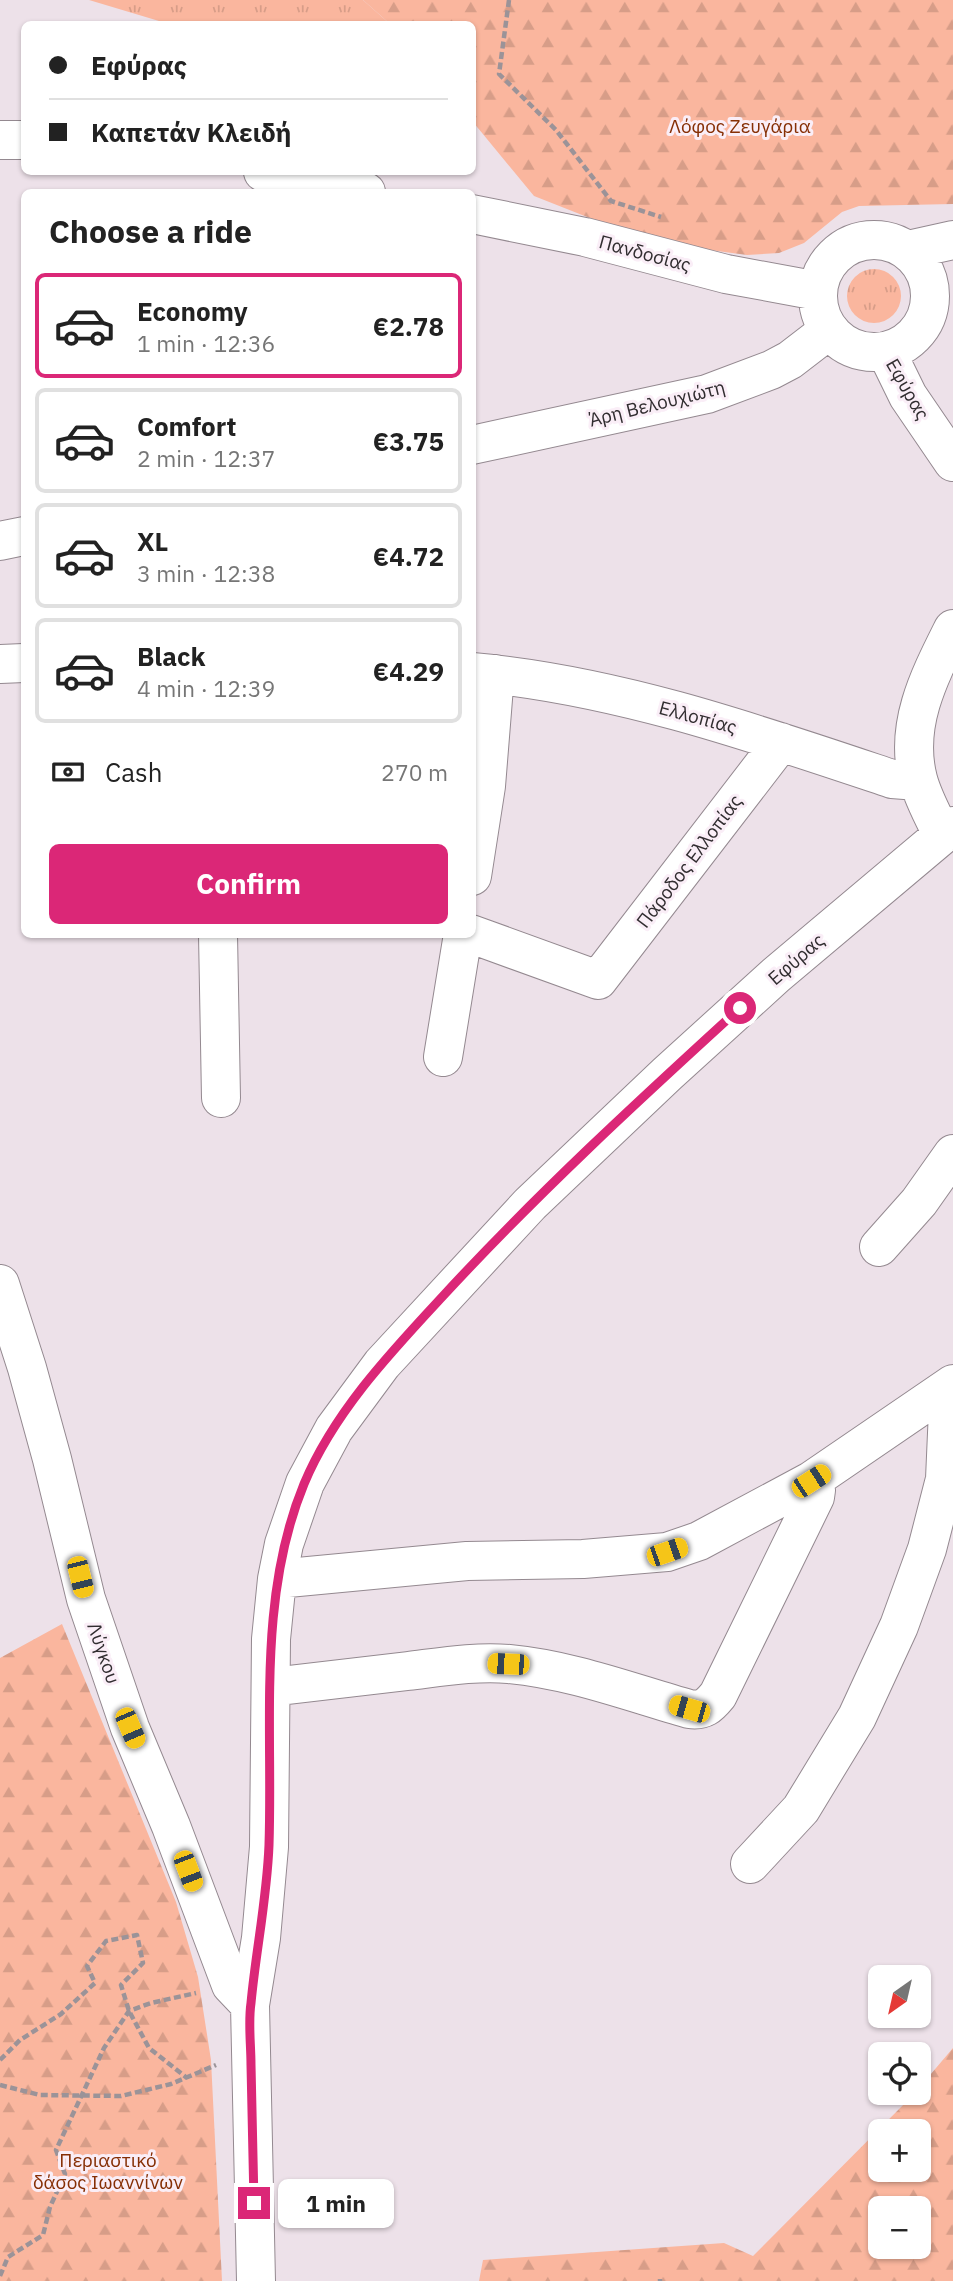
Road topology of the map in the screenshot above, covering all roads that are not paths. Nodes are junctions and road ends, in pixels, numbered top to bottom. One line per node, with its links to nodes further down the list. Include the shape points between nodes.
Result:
1 (0, 140): 2 (street)
2 (21, 140)
3 (278, 175): 4 (street)
4 (351, 189)
5 (476, 215): 8 (street, Πανδοσίας)
6 (953, 240): 7 (street)
7 (908, 250): 8 (street, via 880,239 851,244 828,263); 9 (street, via 926,273 931,301)
8 (818, 291): 10 (street, via 820,311)
9 (940, 317): 11 (street)
10 (829, 330): 11 (street, via 848,346); 12 (street, Άρη Βελουχιώτη, via 771,370 706,394)
11 (886, 351): 13 (street, Εφύρας, via 908,396)
12 (476, 444)
13 (953, 461)
14 (21, 537): 15 (street)
15 (0, 541)
16 (953, 629): 21 (street, Εφύρας, via 915,719)
17 (21, 663): 18 (street)
18 (0, 664)
19 (484, 673): 20 (street, Ελλοπίας, via 626,698); 23 (street, via 486,786)
20 (780, 742): 21 (street, Ελλοπίας, via 892,779); 24 (street, Πάροδος Ελλοπίας, via 598,981)
21 (918, 781): 22 (street, Εφύρας)
22 (950, 829): 35 (street, Εφύρας, via 776,975 658,1082 530,1204 409,1333 357,1395 317,1457 293,1515)
23 (476, 850)
24 (476, 936)
25 (218, 938): 28 (street)
26 (462, 938): 27 (street)
27 (443, 1057)
28 (221, 1098)
29 (953, 1154): 30 (street)
30 (879, 1247)
31 (0, 1284): 32 (street, Λύγκου)
32 (13, 1373): 38 (street, Λύγκου, via 130,1728)
33 (951, 1402): 34 (street); 37 (street, via 945,1479 927,1549 899,1626 857,1717 800,1809)
34 (811, 1481): 35 (street, via 699,1541 667,1552 467,1561); 36 (street, via 816,1497 718,1695 706,1708 689,1709 545,1669 497,1663)
35 (277, 1579): 36 (street, Εφύρας)
36 (271, 1687): 38 (street, Εφύρας, via 269,1847 261,1938)
37 (750, 1864)
38 (240, 1995): 39 (street, via 251,2049)
39 (256, 2281)

